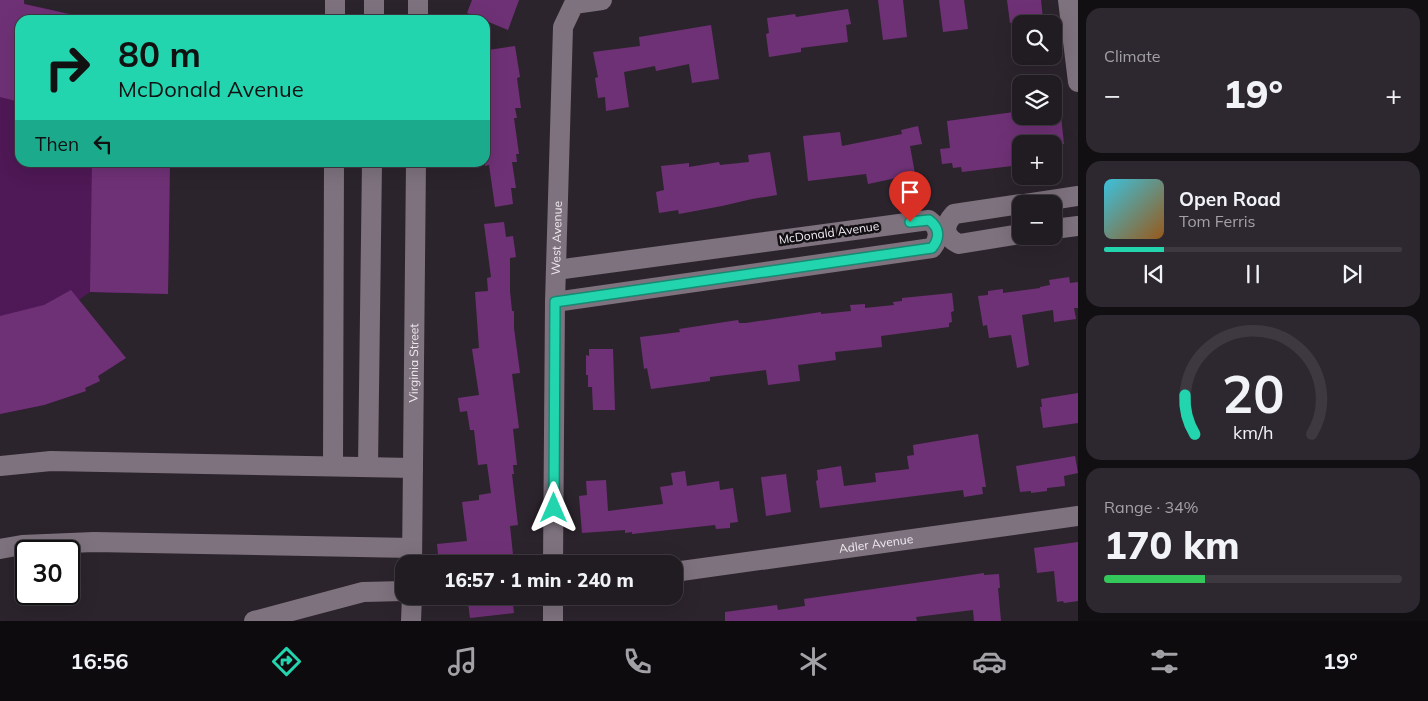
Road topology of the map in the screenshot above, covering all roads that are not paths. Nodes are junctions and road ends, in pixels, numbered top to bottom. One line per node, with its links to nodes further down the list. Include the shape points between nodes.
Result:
1 (335, 0): 6 (street)
2 (374, 0): 7 (street)
3 (418, 0): 8 (street)
4 (602, 0): 19 (street, West Avenue, via 574,4 563,27)
5 (1068, 0): 9 (street)
6 (335, 15)
7 (374, 15)
8 (418, 15)
9 (1078, 82)
10 (334, 167): 22 (street)
11 (372, 167): 23 (street)
12 (416, 167): 24 (street, Virginia Street)
13 (1078, 196): 14 (street)
14 (1062, 198)
15 (1012, 205): 18 (street, via 954,214 946,231 951,240 959,244)
16 (1078, 226): 17 (street)
17 (1062, 228)
18 (1012, 235)
19 (556, 270): 20 (street, West Avenue); 20 (street, McDonald Avenue, via 929,220 935,224 938,233 932,248)
20 (555, 302): 29 (street, West Avenue)
21 (0, 466): 22 (street, via 51,462)
22 (333, 466): 23 (street)
23 (368, 467): 24 (street)
24 (413, 468): 28 (street, Virginia Street)
25 (1078, 516): 30 (street, Adler Avenue)
26 (0, 549): 27 (street, via 94,542)
27 (395, 555)
28 (412, 555)
29 (553, 555)
30 (683, 571)
31 (395, 591): 34 (street, via 363,592)
32 (412, 605): 35 (street)
33 (553, 605): 36 (street)
34 (254, 621)
35 (411, 621)
36 (553, 621)

